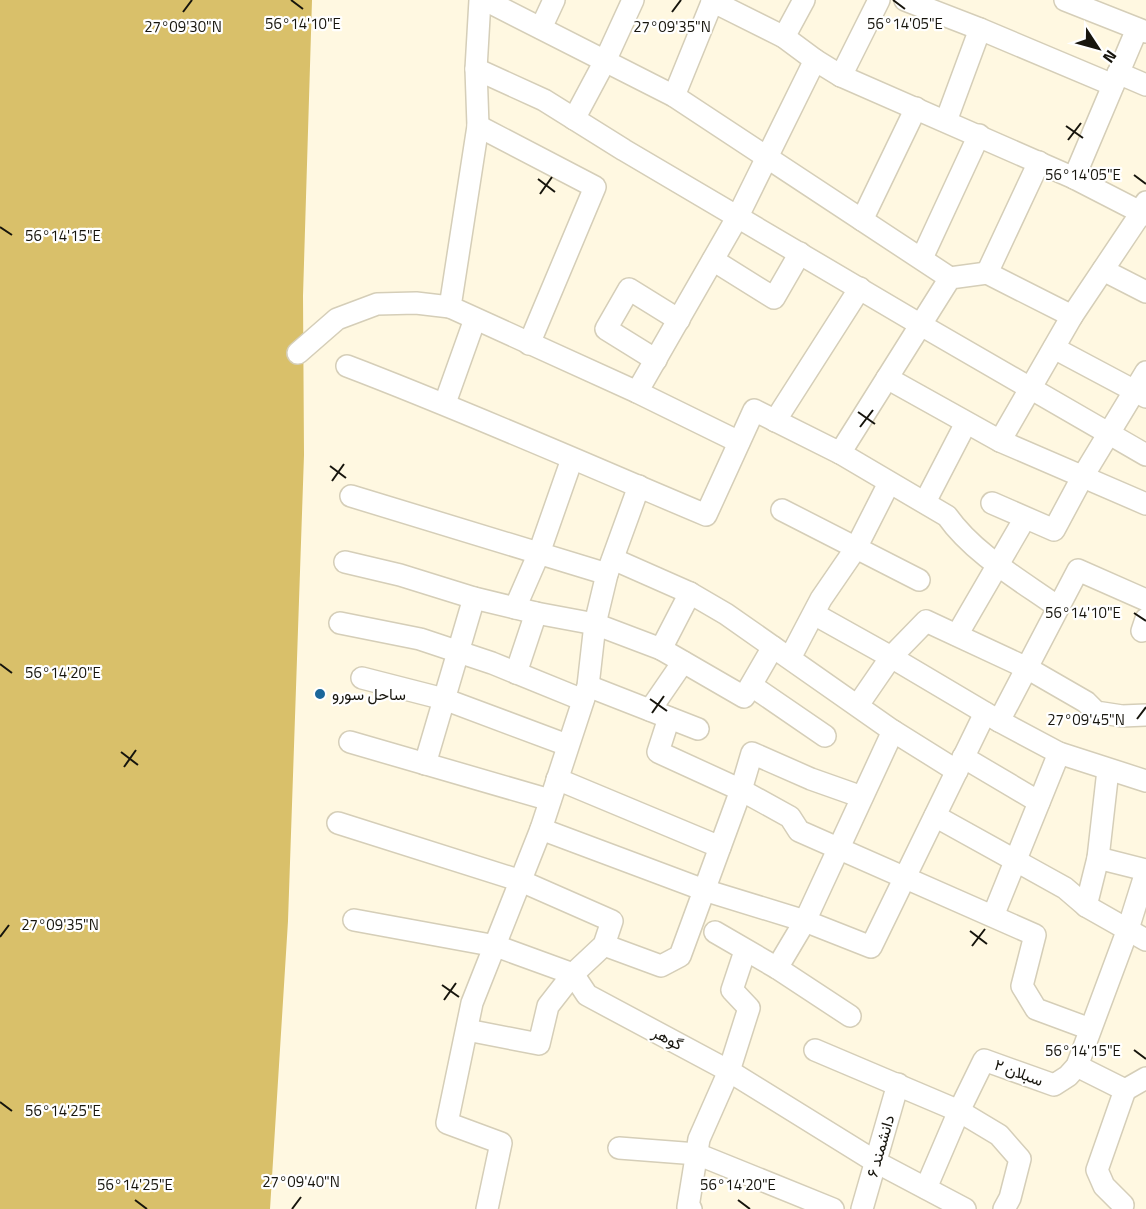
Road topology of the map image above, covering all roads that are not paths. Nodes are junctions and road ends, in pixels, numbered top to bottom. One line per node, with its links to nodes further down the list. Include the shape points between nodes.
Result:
1 (480, 0): 17 (street)
2 (485, 0): 11 (street)
3 (554, 0): 11 (street)
4 (633, 0): 16 (street)
5 (712, 0): 14 (street); 21 (street)
6 (804, 0): 14 (street)
7 (879, 0): 18 (street)
8 (904, 0): 12 (street)
9 (1065, 0): 10 (street)
10 (1104, 7): 13 (street)
11 (541, 28): 16 (street)
12 (980, 29): 19 (street); 24 (street)
13 (1141, 31): 19 (street)
14 (784, 37): 15 (street)
15 (814, 60): 18 (street); 27 (street)
16 (605, 61): 21 (street); 23 (street)
17 (476, 69): 23 (street, via 544,100); 25 (street)
18 (841, 76): 22 (street)
19 (1115, 79): 20 (street); 29 (street)
20 (1146, 85)
21 (674, 96): 27 (street)
22 (916, 108): 24 (street); 32 (street)
23 (574, 119): 31 (street)
24 (946, 121): 26 (street)
25 (478, 126): 41 (street); 46 (street, via 595,187)
26 (979, 135): 28 (street); 34 (street)
27 (767, 157): 31 (street); 32 (street)
28 (1039, 162): 29 (street); 37 (street)
29 (1074, 178): 30 (street)
30 (1144, 210): 36 (street)
31 (738, 216): 33 (street); 35 (street)
32 (862, 220): 34 (street)
33 (800, 253): 35 (street, via 774,298); 39 (street)
34 (922, 258): 38 (street)
35 (713, 260): 44 (street)
36 (1103, 270): 40 (street); 42 (street)
37 (987, 273): 38 (street); 42 (street)
38 (950, 278): 45 (street)
39 (860, 288): 45 (street); 57 (street)
40 (1146, 292)
41 (450, 307): 43 (street); 48 (street, via 377,304 337,319)
42 (1072, 316): 47 (street)
43 (475, 319): 46 (street); 56 (street)
44 (678, 320): 49 (street); 49 (street, via 629,289 606,329)
45 (921, 325): 52 (street); 53 (street)
46 (529, 344): 54 (street)
47 (1054, 348): 53 (street); 55 (street)
48 (298, 353)
49 (656, 360): 54 (street)
50 (347, 366): 56 (street)
51 (1146, 372): 55 (street)
52 (887, 378): 58 (street); 62 (street)
53 (1031, 387): 59 (street); 60 (street)
54 (637, 392): 61 (street)
55 (1140, 394): 59 (street)
56 (445, 403): 64 (street)
57 (776, 421): 61 (street, via 754,410); 62 (street)
58 (966, 423): 60 (street); 69 (street)
59 (1109, 434): 63 (street); 65 (street)
60 (1000, 441): 65 (street)
61 (739, 442): 67 (street, via 706,515)
62 (840, 453): 66 (street)
63 (1146, 455)
64 (572, 459): 67 (street); 75 (street)
65 (1083, 476): 71 (street); 73 (street, via 1054,530)
66 (890, 483): 69 (street); 74 (street)
67 (639, 486): 78 (street)
68 (351, 496): 75 (street)
69 (925, 502): 77 (street, via 947,516 968,540)
70 (992, 504): 73 (street)
71 (1146, 504)
72 (782, 510): 74 (street)
73 (1025, 518): 77 (street)
74 (856, 548): 79 (street); 86 (street)
75 (539, 553): 78 (street); 84 (street)
76 (345, 562): 81 (street)
77 (999, 565): 83 (street); 89 (street)
78 (610, 567): 80 (street); 88 (street)
79 (919, 580)
80 (690, 593): 90 (street); 92 (street)
81 (474, 598): 84 (street); 91 (street)
82 (1146, 600): 83 (street, via 1078,570)
83 (1058, 607): 95 (street)
84 (515, 608): 85 (street)
85 (537, 614): 88 (street); 96 (street)
86 (814, 614): 92 (street); 93 (street)
87 (340, 623): 91 (street)
88 (595, 624): 90 (street); 99 (street)
89 (957, 635): 93 (street, via 926,621); 95 (street)
90 (661, 649): 94 (street)
91 (458, 651): 96 (street); 100 (street)
92 (782, 652): 98 (street); 101 (street)
93 (891, 657): 101 (street); 104 (street)
94 (683, 662): 98 (street, via 744,697); 102 (street)
95 (1027, 668): 103 (street, via 1086,702 1096,712); 104 (street)
96 (516, 673): 99 (street)
97 (362, 678): 100 (street)
98 (752, 686): 107 (street)
99 (586, 693): 102 (street); 109 (street)
100 (444, 699): 109 (street); 111 (street)
101 (858, 705): 106 (street)
102 (660, 714): 105 (street); 116 (street, via 658,752)
103 (1146, 715)
104 (992, 717): 110 (street); 112 (street)
105 (698, 729)
106 (893, 731): 112 (street); 117 (street)
107 (825, 736)
108 (350, 742): 111 (street)
109 (567, 745): 114 (street)
110 (1059, 753): 113 (street); 119 (street)
111 (425, 764): 118 (street)
112 (960, 764): 119 (street); 120 (street)
113 (1108, 770): 115 (street); 125 (street)
114 (557, 778): 118 (street); 123 (street)
115 (1146, 781)
116 (741, 790): 117 (street, via 752,753); 123 (street); 124 (street, via 790,817 799,831)
117 (862, 797): 124 (street)
118 (550, 801): 122 (street)
119 (1039, 802): 126 (street)
120 (935, 816): 126 (street); 128 (street)
121 (338, 823): 129 (street)
122 (541, 829): 129 (street); 130 (street)
123 (720, 847): 130 (street)
124 (839, 849): 128 (street); 134 (street)
125 (1098, 858): 127 (street); 131 (street)
126 (1016, 861): 131 (street, via 1065,888); 132 (street)
127 (1146, 871): 136 (street)
128 (905, 877): 132 (street); 134 (street, via 871,947)
129 (521, 882): 137 (street, via 612,921); 138 (street)
130 (704, 890): 134 (street); 137 (street, via 680,956 661,966)
131 (1086, 906): 136 (street)
132 (993, 916): 143 (street, via 1035,935 1022,986 1036,1009)
133 (354, 920): 138 (street)
134 (805, 921): 140 (street)
135 (715, 932): 139 (street)
136 (1137, 935): 143 (street)
137 (604, 945): 141 (street)
138 (496, 946): 141 (street); 144 (street, via 472,1003)
139 (745, 951): 140 (street); 147 (street, via 732,990 749,1008)
140 (777, 968): 142 (street)
141 (573, 974): 144 (street, via 548,1006 539,1044); 147 (street, گوهر, via 587,995)
142 (850, 1016)
143 (1090, 1029): 146 (street)
144 (467, 1030): 158 (street, via 447,1124 501,1143)
145 (815, 1050): 149 (street)
146 (1077, 1066): 150 (street); 151 (street, سبلان ۲, via 1054,1085 984,1060)
147 (729, 1071): 153 (street, via 699,1139); 154 (street, گوهر)
148 (1146, 1078): 150 (street)
149 (898, 1084): 151 (street); 154 (street, دانشمند ۶)
150 (1125, 1090): 157 (street, via 1097,1170 1104,1186)
151 (959, 1111): 155 (street); 163 (street, via 999,1134 1020,1158)
152 (619, 1148): 153 (street)
153 (697, 1154): 156 (street); 159 (street, via 688,1207)
154 (876, 1162): 155 (street, گوهر); 161 (street, دانشمند ۶)
155 (926, 1188): 162 (street, گوهر)
156 (798, 1202): 160 (street)
157 (1125, 1208)
158 (487, 1209)
159 (691, 1209)
160 (833, 1209)
161 (862, 1209)
162 (965, 1209)
163 (1004, 1209)

